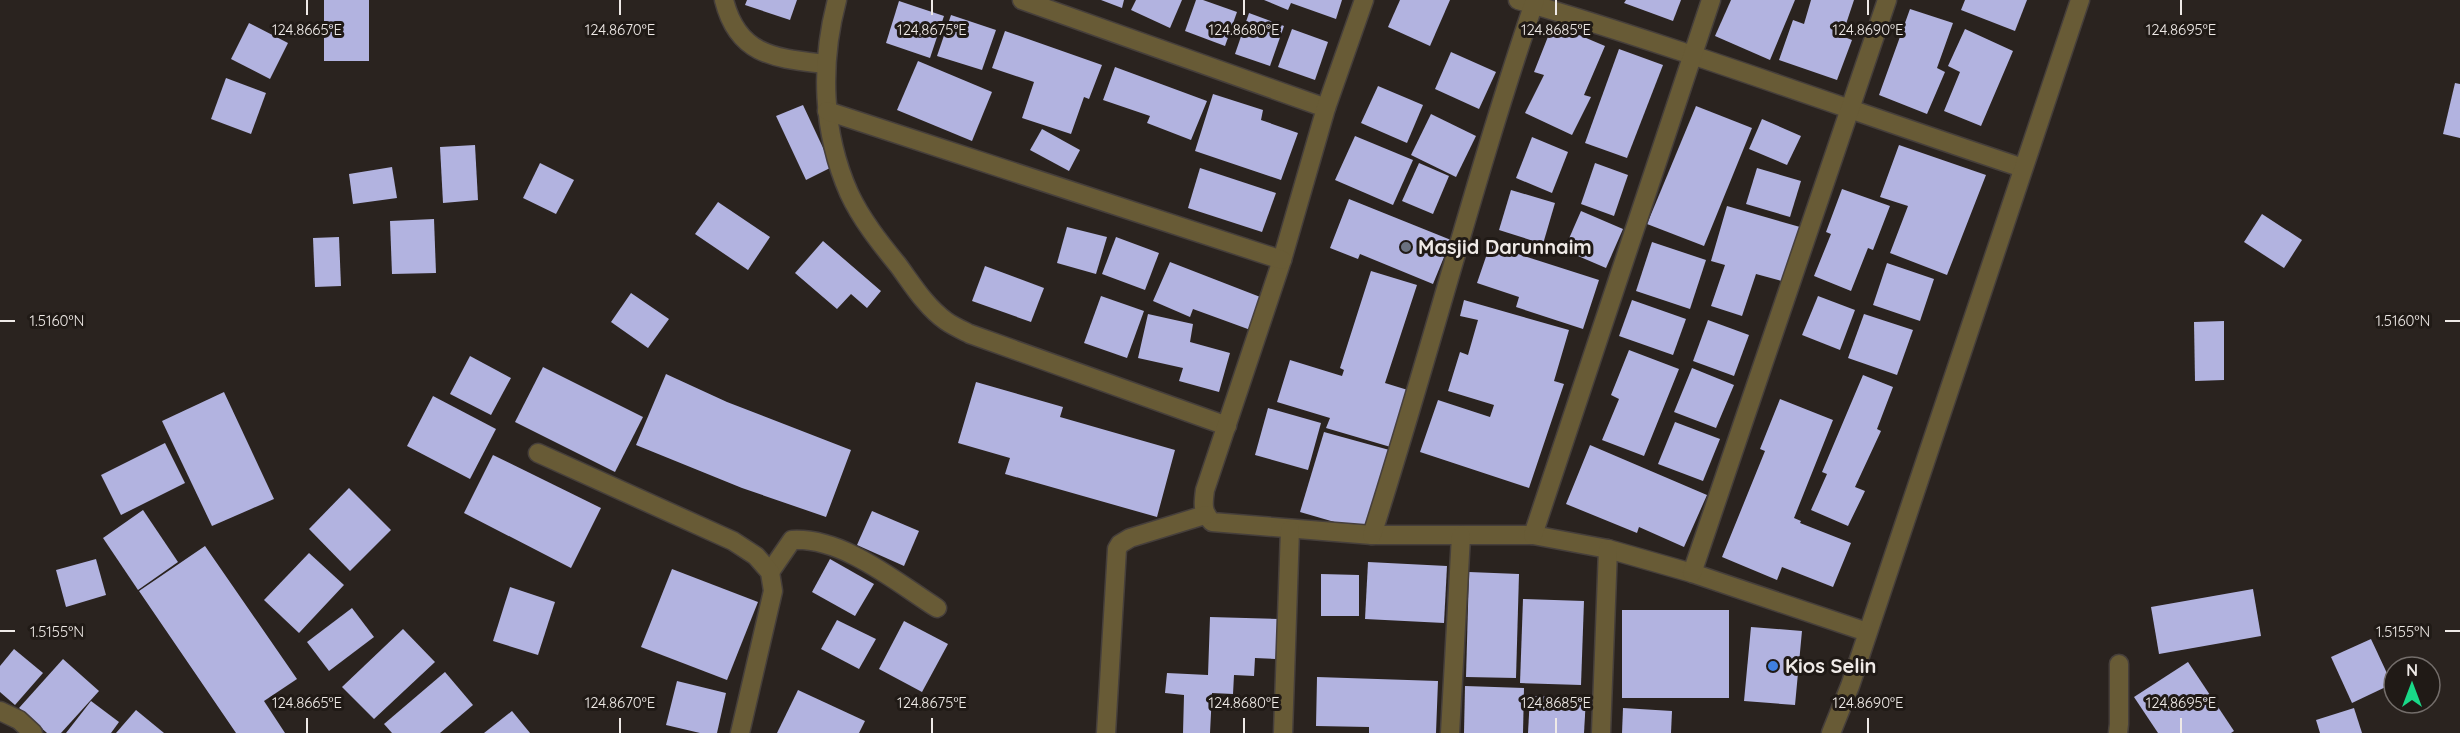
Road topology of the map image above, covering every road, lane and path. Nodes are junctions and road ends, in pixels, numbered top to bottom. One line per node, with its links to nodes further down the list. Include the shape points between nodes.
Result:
1 (724, 0): 10 (street, via 743,41 785,59)
2 (837, 0): 10 (street)
3 (1022, 0): 11 (street)
4 (1364, 0): 11 (street)
5 (1711, 0): 9 (street)
6 (1887, 0): 13 (street)
7 (2080, 0): 14 (street)
8 (1529, 2): 9 (street); 20 (street)
9 (1692, 54): 13 (street); 21 (street)
10 (825, 64): 12 (street)
11 (1326, 108): 15 (street)
12 (828, 111): 15 (street); 16 (street, via 834,154 850,195 872,232 945,321 991,342)
13 (1849, 111): 14 (street); 25 (street)
14 (2023, 168): 27 (street)
15 (1282, 260): 16 (street)
16 (1227, 426): 18 (street, via 1205,490)
17 (538, 453): 24 (street, via 733,541 756,556)
18 (1205, 515): 19 (street, via 1212,522); 32 (street, via 1130,538 1117,549)
19 (1290, 530): 20 (street); 33 (street)
20 (1372, 535): 22 (street)
21 (1533, 535): 22 (street); 23 (street)
22 (1461, 536): 34 (street)
23 (1608, 549): 25 (street); 35 (street)
24 (770, 572): 26 (street, via 792,540 825,543); 31 (street, via 772,591)
25 (1692, 573): 27 (street)
26 (937, 608)
27 (1867, 632): 36 (street)
28 (2119, 664): 37 (street)
29 (0, 711): 30 (street, via 20,720)
30 (33, 733)
31 (740, 733)
32 (1106, 733)
33 (1283, 733)
34 (1450, 733)
35 (1601, 733)
36 (1831, 733)
37 (2118, 733)

